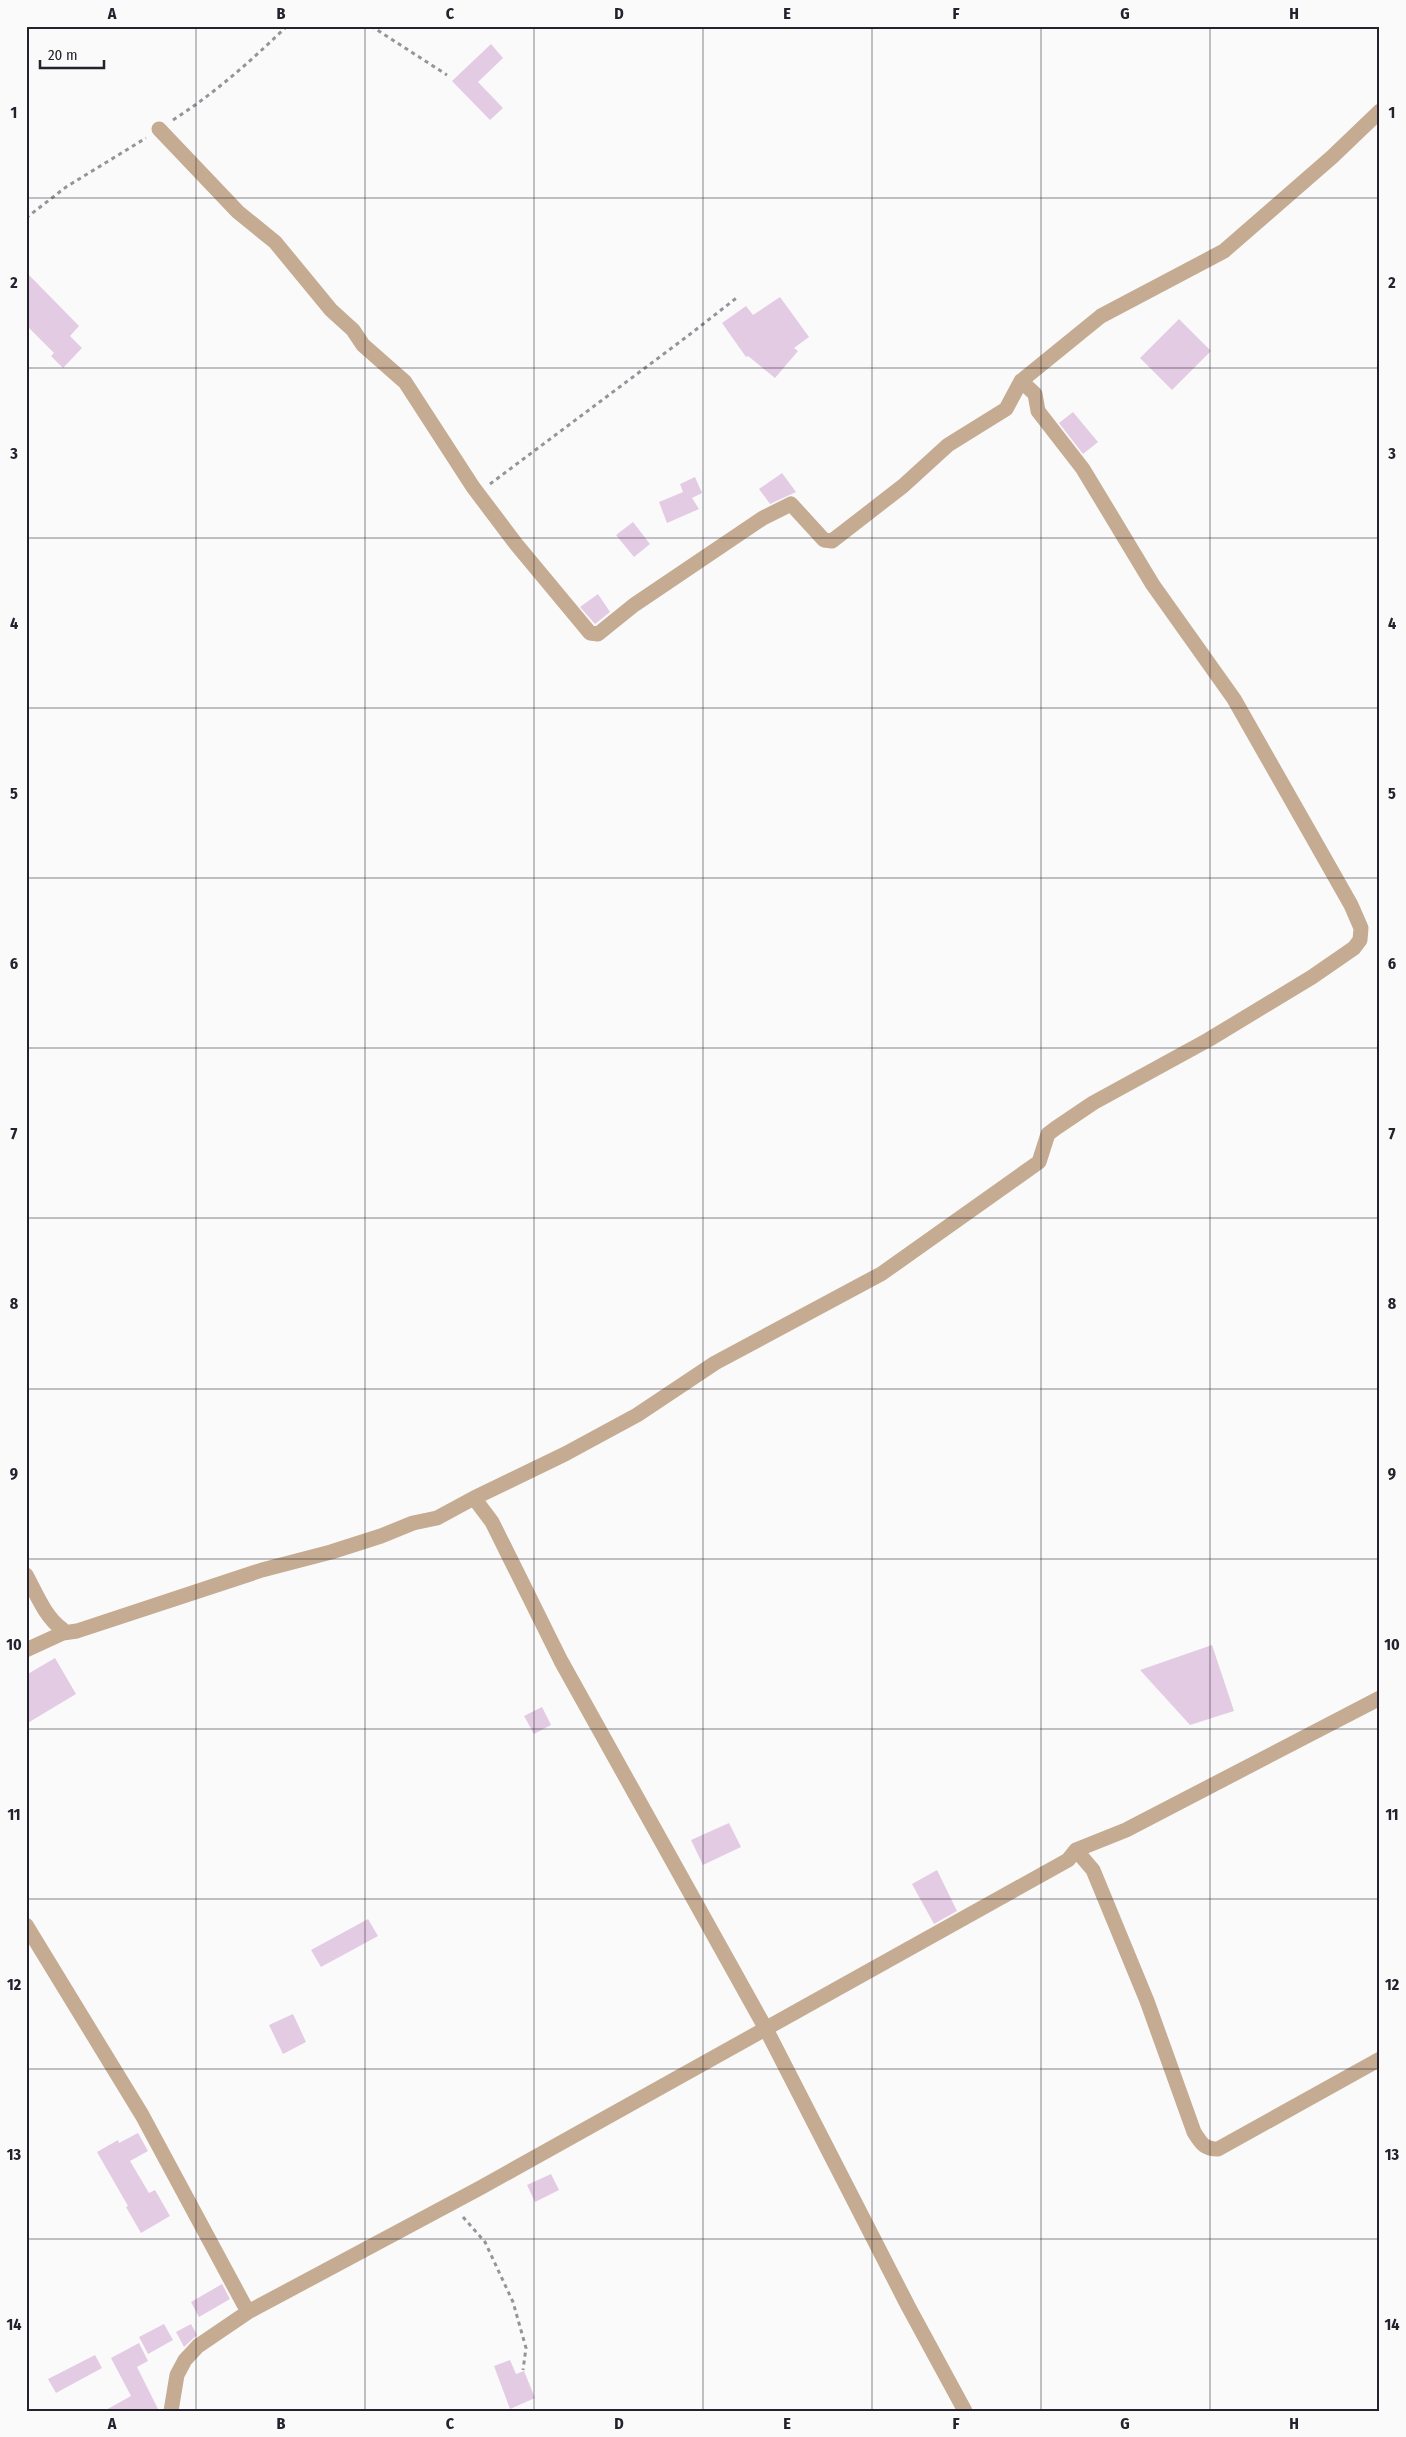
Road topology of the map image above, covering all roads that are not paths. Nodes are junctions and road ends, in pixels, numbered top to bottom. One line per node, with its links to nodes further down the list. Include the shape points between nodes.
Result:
1 (1380, 111): 3 (street, via 1224,251 1101,316)
2 (159, 129): 3 (street, via 238,212 275,242 363,345 404,382 478,493 590,633 598,634 634,605 763,518 791,504 824,540 832,541 904,486 948,445 1006,409)
3 (1021, 381): 4 (street, via 1035,394 1038,411 1083,469 1153,585 1234,699 1350,905 1361,928 1360,940 1354,948 1312,977 1208,1040 1093,1103 1056,1128 1048,1134 1039,1162 881,1274 715,1363 637,1415)
4 (474, 1498): 6 (street, via 437,1518 412,1523 332,1552 262,1570 78,1631); 11 (street, via 492,1522 561,1661)
5 (26, 1575): 6 (street, via 46,1611)
6 (63, 1633): 7 (street)
7 (26, 1650)
8 (1380, 1698): 9 (street, via 1126,1830)
9 (1076, 1850): 11 (street, via 1068,1860); 12 (street, via 1093,1870 1147,2000 1194,2132 1208,2149 1218,2149)
10 (26, 1925): 13 (street, via 142,2115)
11 (766, 2029): 13 (street); 15 (street, via 903,2298)
12 (1380, 2059)
13 (248, 2312): 14 (street, via 198,2346 185,2360 177,2375)
14 (171, 2411)
15 (965, 2411)

